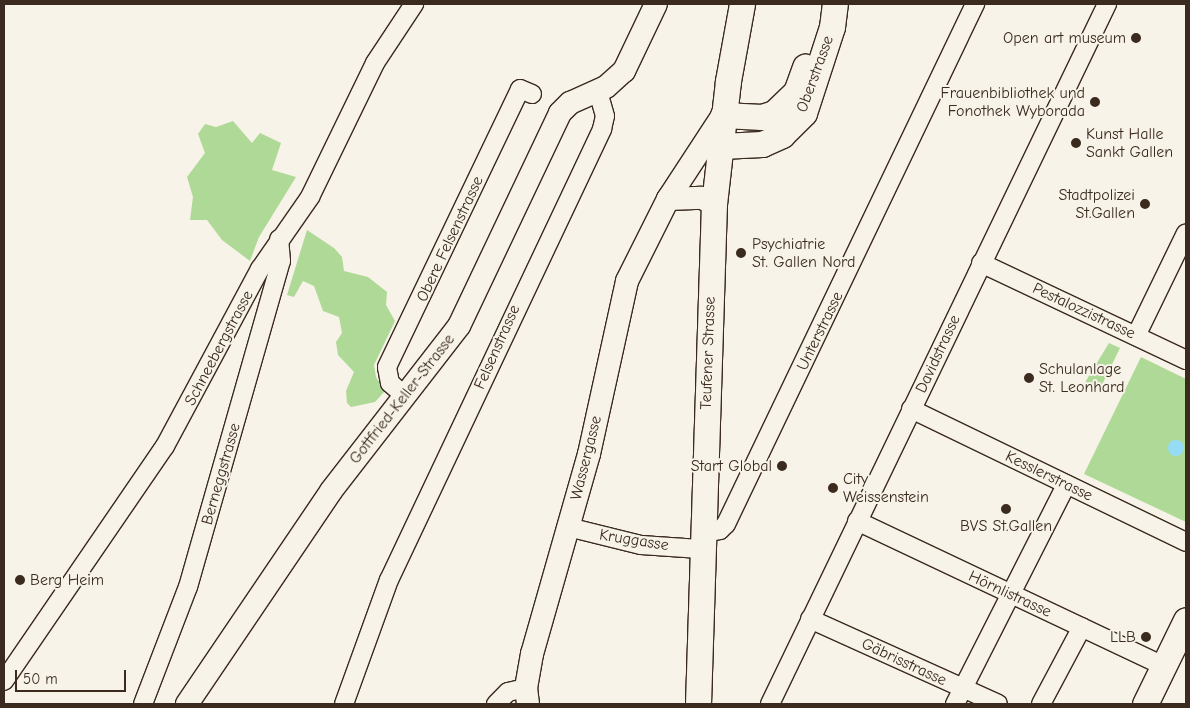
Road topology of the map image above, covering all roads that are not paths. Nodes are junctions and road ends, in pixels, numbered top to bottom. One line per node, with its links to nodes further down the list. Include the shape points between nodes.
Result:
1 (414, 4): 14 (street, Schneebergstrasse, via 375,63 310,198)
2 (656, 4): 7 (street, via 630,64)
3 (742, 4): 9 (main road, Teufener Strasse)
4 (834, 4): 9 (main road, Oberstrasse, via 786,106 762,117); 10 (main road, Oberstrasse, via 832,27 804,113 782,135 762,144)
5 (975, 4): 23 (street, Unterstrasse, via 726,524)
6 (1107, 4): 15 (street, Davidstrasse)
7 (598, 92): 18 (street, Gottfried-Keller-Strasse, via 570,103 560,113 466,312); 35 (street, Felsenstrasse, via 605,116 602,129 390,580)
8 (532, 94): 18 (street, Obere Felsenstrasse, via 520,89 387,368 390,383)
9 (724, 115): 10 (main road, Teufener Strasse); 11 (street, Wassergasse)
10 (721, 146): 12 (main road, Teufener Strasse)
11 (668, 199): 12 (street, via 702,198); 22 (street, Wassergasse, via 628,281)
12 (714, 204): 23 (main road, Teufener Strasse)
13 (1186, 232): 16 (street)
14 (279, 239): 30 (street, Schneebergstrasse, via 164,446); 33 (street, Berneggstrasse, via 281,261 188,588)
15 (981, 263): 16 (street, Pestalozzistrasse); 19 (street, Davidstrasse)
16 (1136, 336): 17 (street, Pestalozzistrasse)
17 (1186, 360)
18 (405, 396): 34 (street, Gottfried-Keller-Strasse, via 332,491)
19 (911, 409): 20 (street, Kesslerstrasse); 21 (street, Davidstrasse)
20 (1066, 485): 24 (street, Kesslerstrasse); 25 (street)
21 (857, 521): 25 (street, Hörnlistrasse); 26 (street, Davidstrasse)
22 (568, 527): 23 (street, Kruggasse, via 641,545); 31 (street, Wassergasse)
23 (701, 541): 37 (main road, Teufener Strasse)
24 (1186, 542)
25 (1010, 595): 28 (street, Hörnlistrasse); 32 (street)
26 (810, 619): 32 (street, Gäbrisstrasse); 38 (street, Davidstrasse)
27 (1186, 620): 29 (main road)
28 (1082, 628): 29 (street, Hörnlistrasse); 40 (street)
29 (1164, 666): 41 (main road)
30 (4, 681)
31 (527, 696): 36 (street, Wassergasse, via 508,692)
32 (959, 697): 39 (street, Gäbrisstrasse)
33 (143, 704)
34 (186, 704)
35 (344, 704)
36 (496, 704)
37 (698, 704)
38 (770, 704)
39 (998, 704)
40 (1041, 704)
41 (1145, 704)

